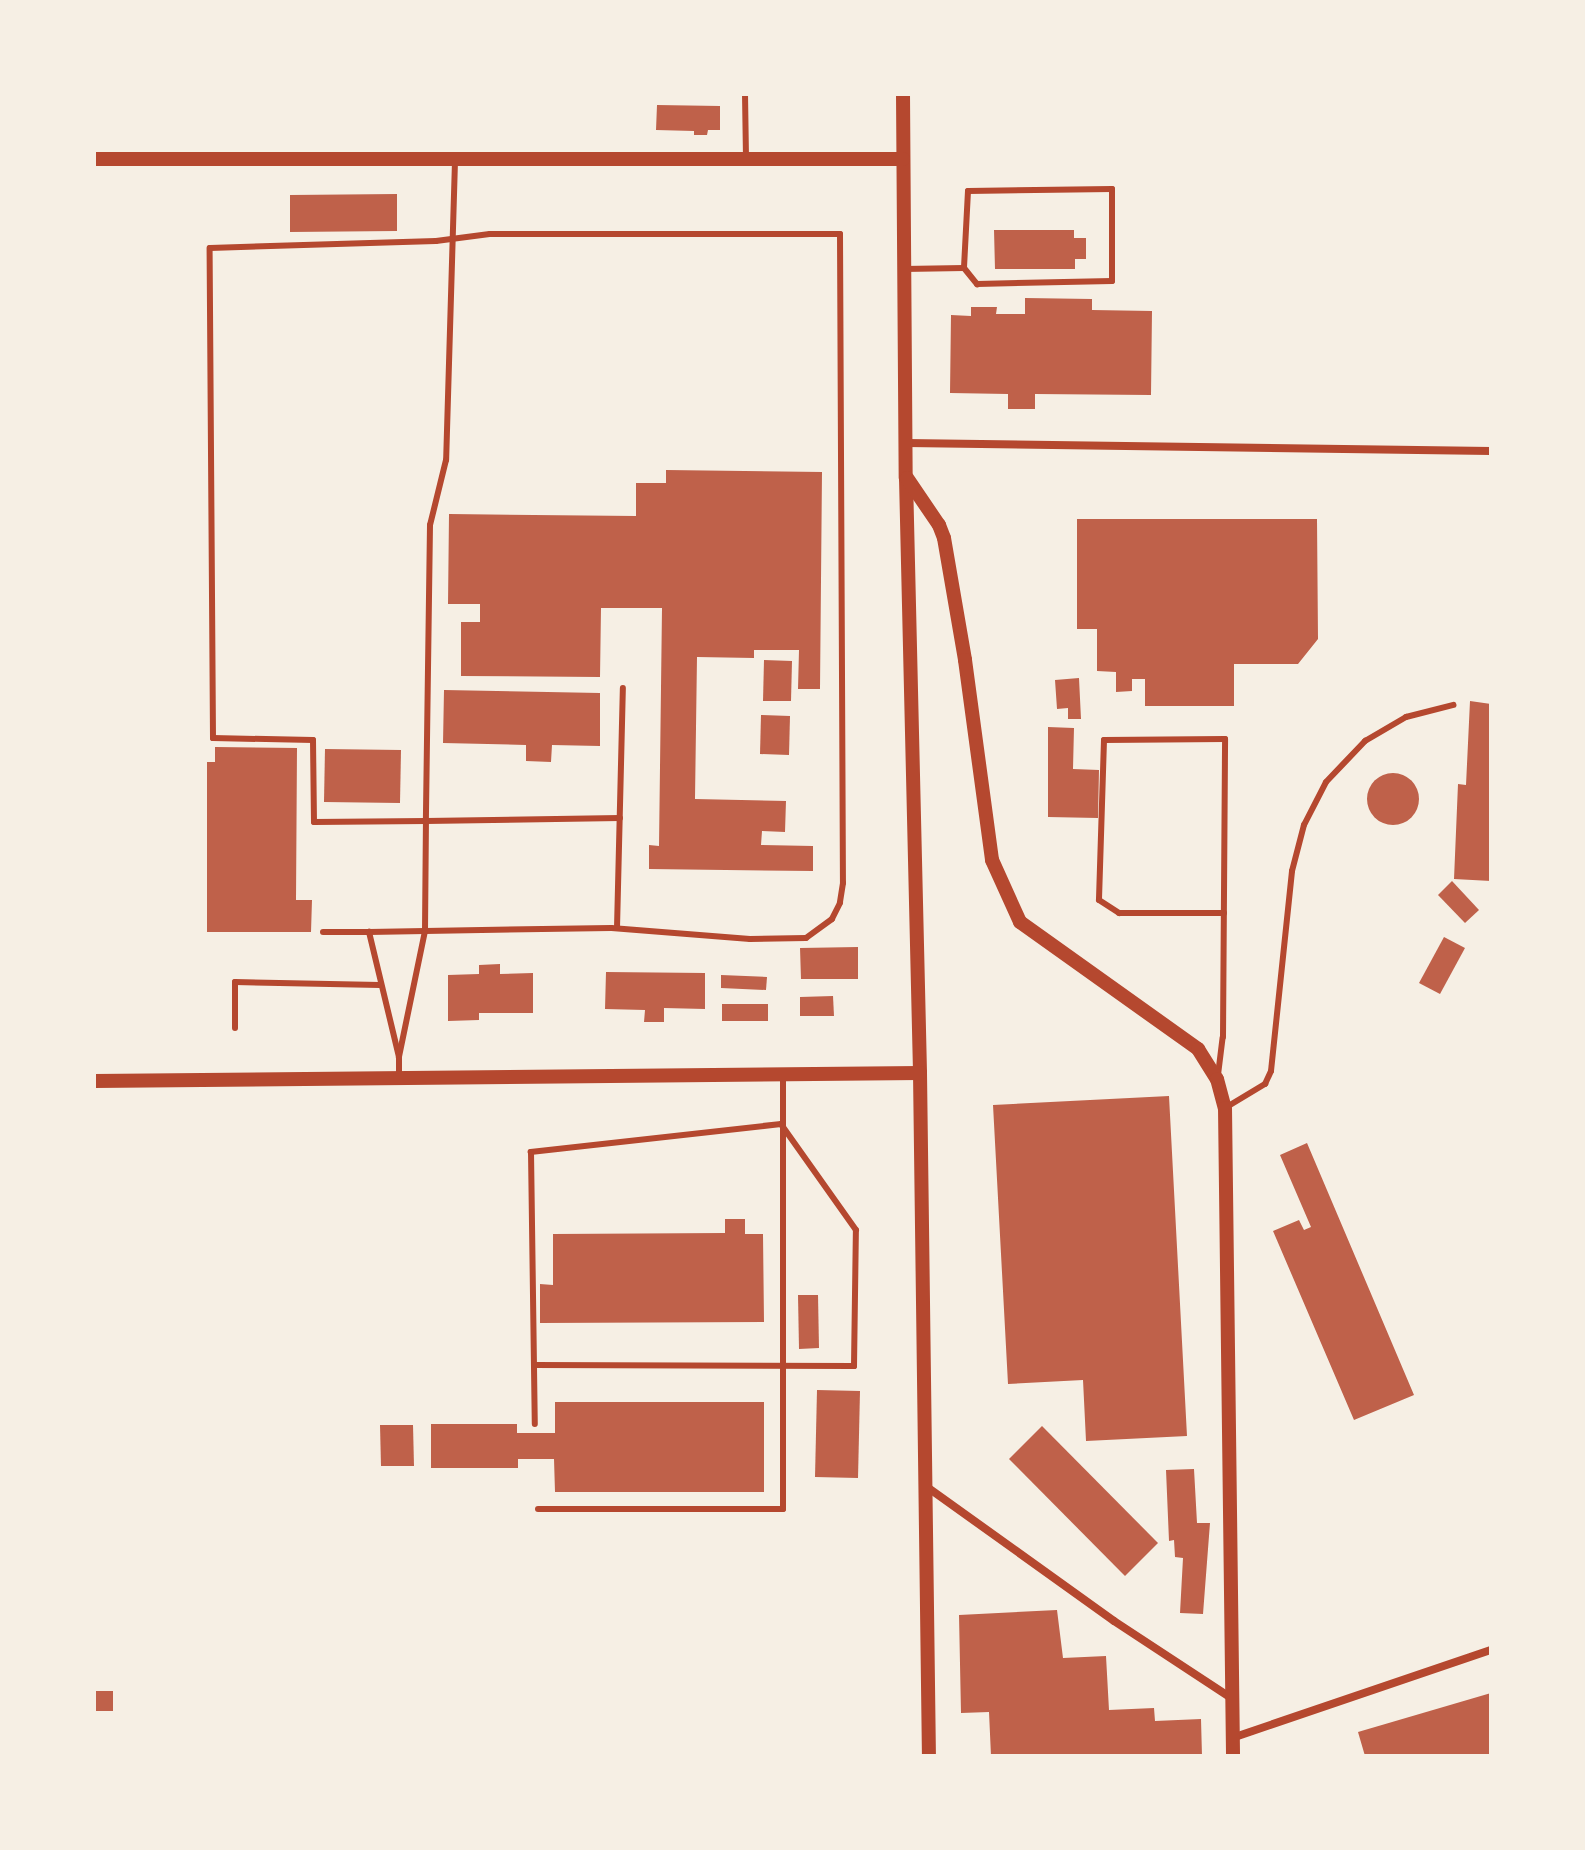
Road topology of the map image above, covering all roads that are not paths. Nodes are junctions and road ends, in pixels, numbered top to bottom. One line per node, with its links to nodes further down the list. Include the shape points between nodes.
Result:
1 (745, 94): 4 (lane)
2 (903, 94): 6 (street)
3 (455, 157): 4 (street); 5 (street); 7 (lane)
4 (746, 158): 6 (street)
5 (94, 159)
6 (903, 159): 9 (street)
7 (453, 239): 16 (lane, via 446,460 430,525); 16 (lane, via 210,248 213,738 313,740 314,822); 18 (lane, via 490,234 840,234 840,903 832,919 806,938)
8 (964, 268): 8 (lane, via 977,284 1112,281 1112,189 968,191); 9 (lane)
9 (904, 269): 10 (street)
10 (907, 443): 11 (street); 12 (street)
11 (1491, 451)
12 (906, 478): 25 (street); 28 (street, via 944,538 992,860 1020,922 1198,1049)
13 (623, 688): 15 (lane)
14 (1453, 705): 30 (lane, via 1406,717 1375,735 1326,782 1304,825 1292,871 1271,1071 1265,1084)
15 (620, 818): 16 (lane); 18 (lane)
16 (426, 821): 19 (lane)
17 (1224, 913): 17 (lane, via 1225,739 1104,740 1099,900 1119,913); 28 (lane, via 1223,1037)
18 (617, 928): 19 (lane)
19 (425, 931): 21 (lane); 24 (lane)
20 (323, 932): 21 (lane)
21 (369, 932): 22 (lane)
22 (380, 985): 23 (lane, via 235,982); 24 (lane)
23 (235, 1028)
24 (399, 1057): 27 (lane)
25 (920, 1073): 26 (street); 35 (street)
26 (783, 1074): 27 (street); 31 (lane)
27 (399, 1078): 29 (street)
28 (1217, 1079): 30 (street)
29 (94, 1081)
30 (1225, 1108): 38 (street)
31 (781, 1124): 32 (lane, via 531,1152); 33 (lane); 33 (lane, via 856,1230 854,1366)
32 (534, 1365): 33 (lane); 34 (lane)
33 (783, 1365): 36 (lane, via 783,1509)
34 (535, 1424)
35 (926, 1486): 38 (street); 40 (street)
36 (538, 1509)
37 (1491, 1650): 39 (street)
38 (1231, 1698): 39 (street)
39 (1232, 1738): 41 (street)
40 (929, 1756)
41 (1233, 1756)

